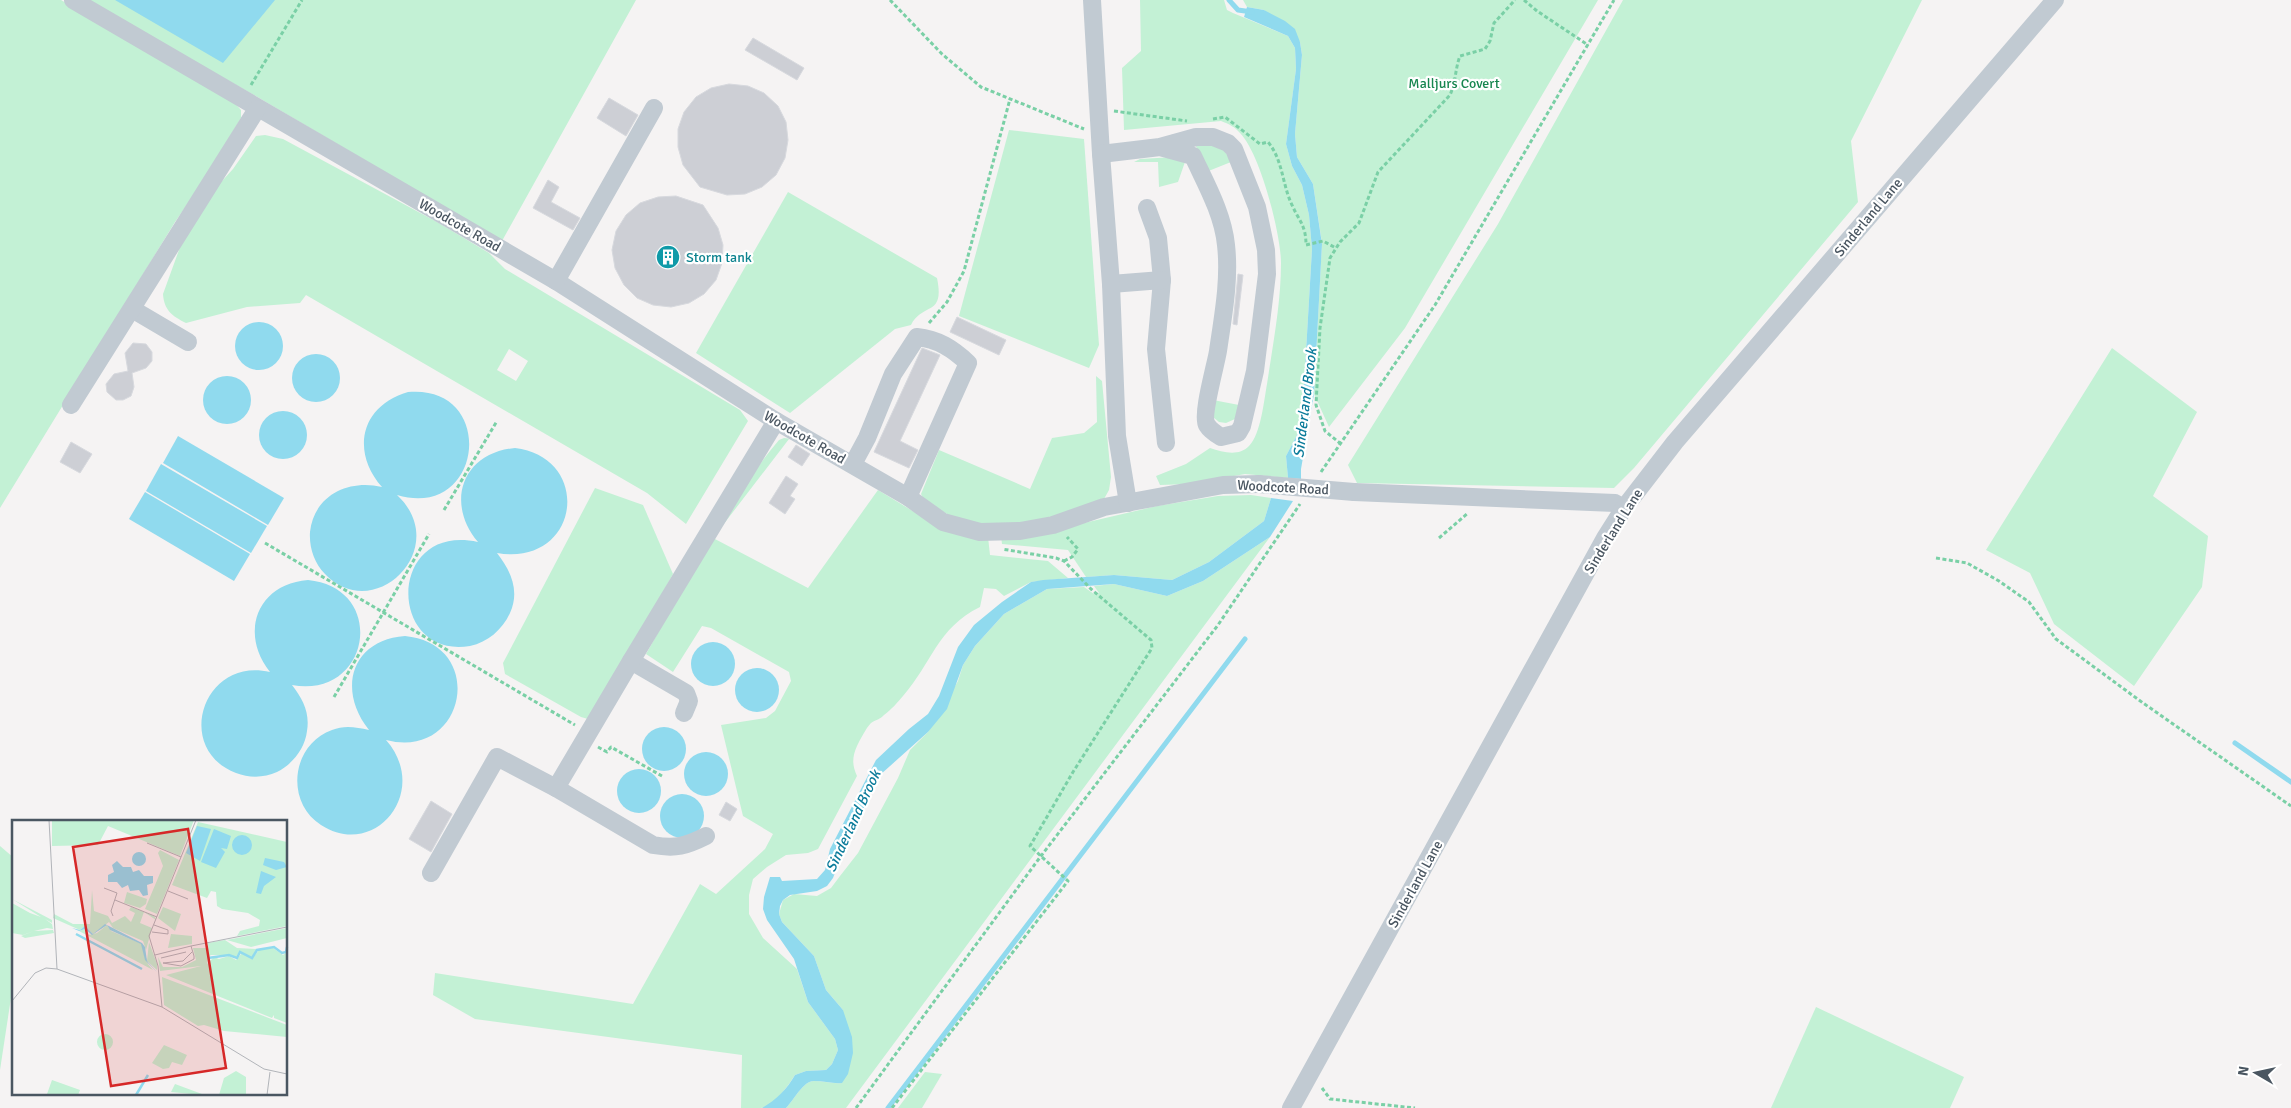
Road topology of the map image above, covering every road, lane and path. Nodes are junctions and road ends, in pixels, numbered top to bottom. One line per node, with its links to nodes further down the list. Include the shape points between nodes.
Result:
1 (73, 0): 11 (street, Woodcote Road)
2 (302, 0): 11 (path, via 250,87)
3 (890, 0): 10 (path, via 942,54 981,86)
4 (1092, 0): 13 (street)
5 (1515, 0): 18 (path, via 1494,23 1485,49 1460,56 1450,95 1378,172 1359,223)
6 (1524, 0): 9 (path)
7 (1614, 0): 9 (path)
8 (2055, 0): 36 (street, Sinderland Lane, via 1675,442)
9 (1588, 45): 29 (path, via 1435,305)
10 (1010, 99): 13 (path, via 1085,129); 23 (path, via 964,271 947,302)
11 (252, 106): 20 (street, Woodcote Road); 22 (street)
12 (654, 108): 20 (street)
13 (1100, 131): 15 (street)
14 (1160, 147): 14 (street, via 1196,137 1213,136 1228,143 1241,163 1257,207 1266,250 1265,292 1248,407 1238,433 1230,436 1221,437 1214,433 1204,416 1215,374 1228,274 1220,218 1193,156); 15 (street)
15 (1101, 154): 21 (street)
16 (1147, 208): 19 (street, via 1158,238)
17 (1306, 245): 18 (path, via 1323,241)
18 (1336, 248): 29 (path, via 1330,258 1320,328 1316,405 1325,431)
19 (1162, 280): 21 (street); 28 (street, via 1156,348)
20 (556, 281): 27 (street, Woodcote Road)
21 (1111, 284): 35 (street, via 1117,436)
22 (132, 309): 24 (street); 25 (street)
23 (917, 337): 30 (street, via 893,374); 33 (street, via 953,349 968,363)
24 (188, 342)
25 (72, 405)
26 (497, 421): 37 (path)
27 (776, 421): 30 (street, Woodcote Road); 46 (street)
28 (1166, 443)
29 (1341, 444): 31 (path)
30 (853, 464): 33 (street, Woodcote Road)
31 (1318, 477)
32 (1473, 496): 35 (street, Woodcote Road, bridge, via 1354,492 1259,484 1223,485); 36 (street, Woodcote Road, via 1615,503); 41 (path, via 1468,515)
33 (908, 497): 39 (street, Woodcote Road, via 943,522)
34 (1302, 501): 54 (path, via 1218,625)
35 (1128, 503): 38 (street, Woodcote Road, via 1104,507)
36 (1624, 508): 56 (street, Sinderland Lane)
37 (444, 510)
38 (1054, 525): 39 (street, Woodcote Road); 44 (path, via 1078,549)
39 (992, 532): 44 (path, via 999,549)
40 (429, 534): 45 (path)
41 (1438, 538)
42 (265, 543): 45 (path)
43 (1936, 558): 52 (path, via 1967,563 2000,581 2029,602 2056,638 2143,704)
44 (1064, 561): 54 (path, via 1091,589 1151,640 1152,648 1030,846)
45 (384, 613): 47 (path); 49 (path)
46 (630, 661): 48 (street, via 686,693 689,701); 49 (street)
47 (334, 697)
48 (684, 713)
49 (586, 737): 50 (path, via 607,752 611,746); 51 (street)
50 (662, 776)
51 (556, 788): 53 (street, via 654,845 670,848); 55 (street, via 497,757)
52 (2291, 806)
53 (706, 836)
54 (1041, 856): 57 (path); 58 (path, via 1068,880)
55 (431, 873)
56 (1307, 1080): 59 (street, Sinderland Lane); 60 (path, via 1322,1088 1330,1099)
57 (856, 1108)
58 (892, 1108)
59 (1291, 1108)
60 (1415, 1108)

